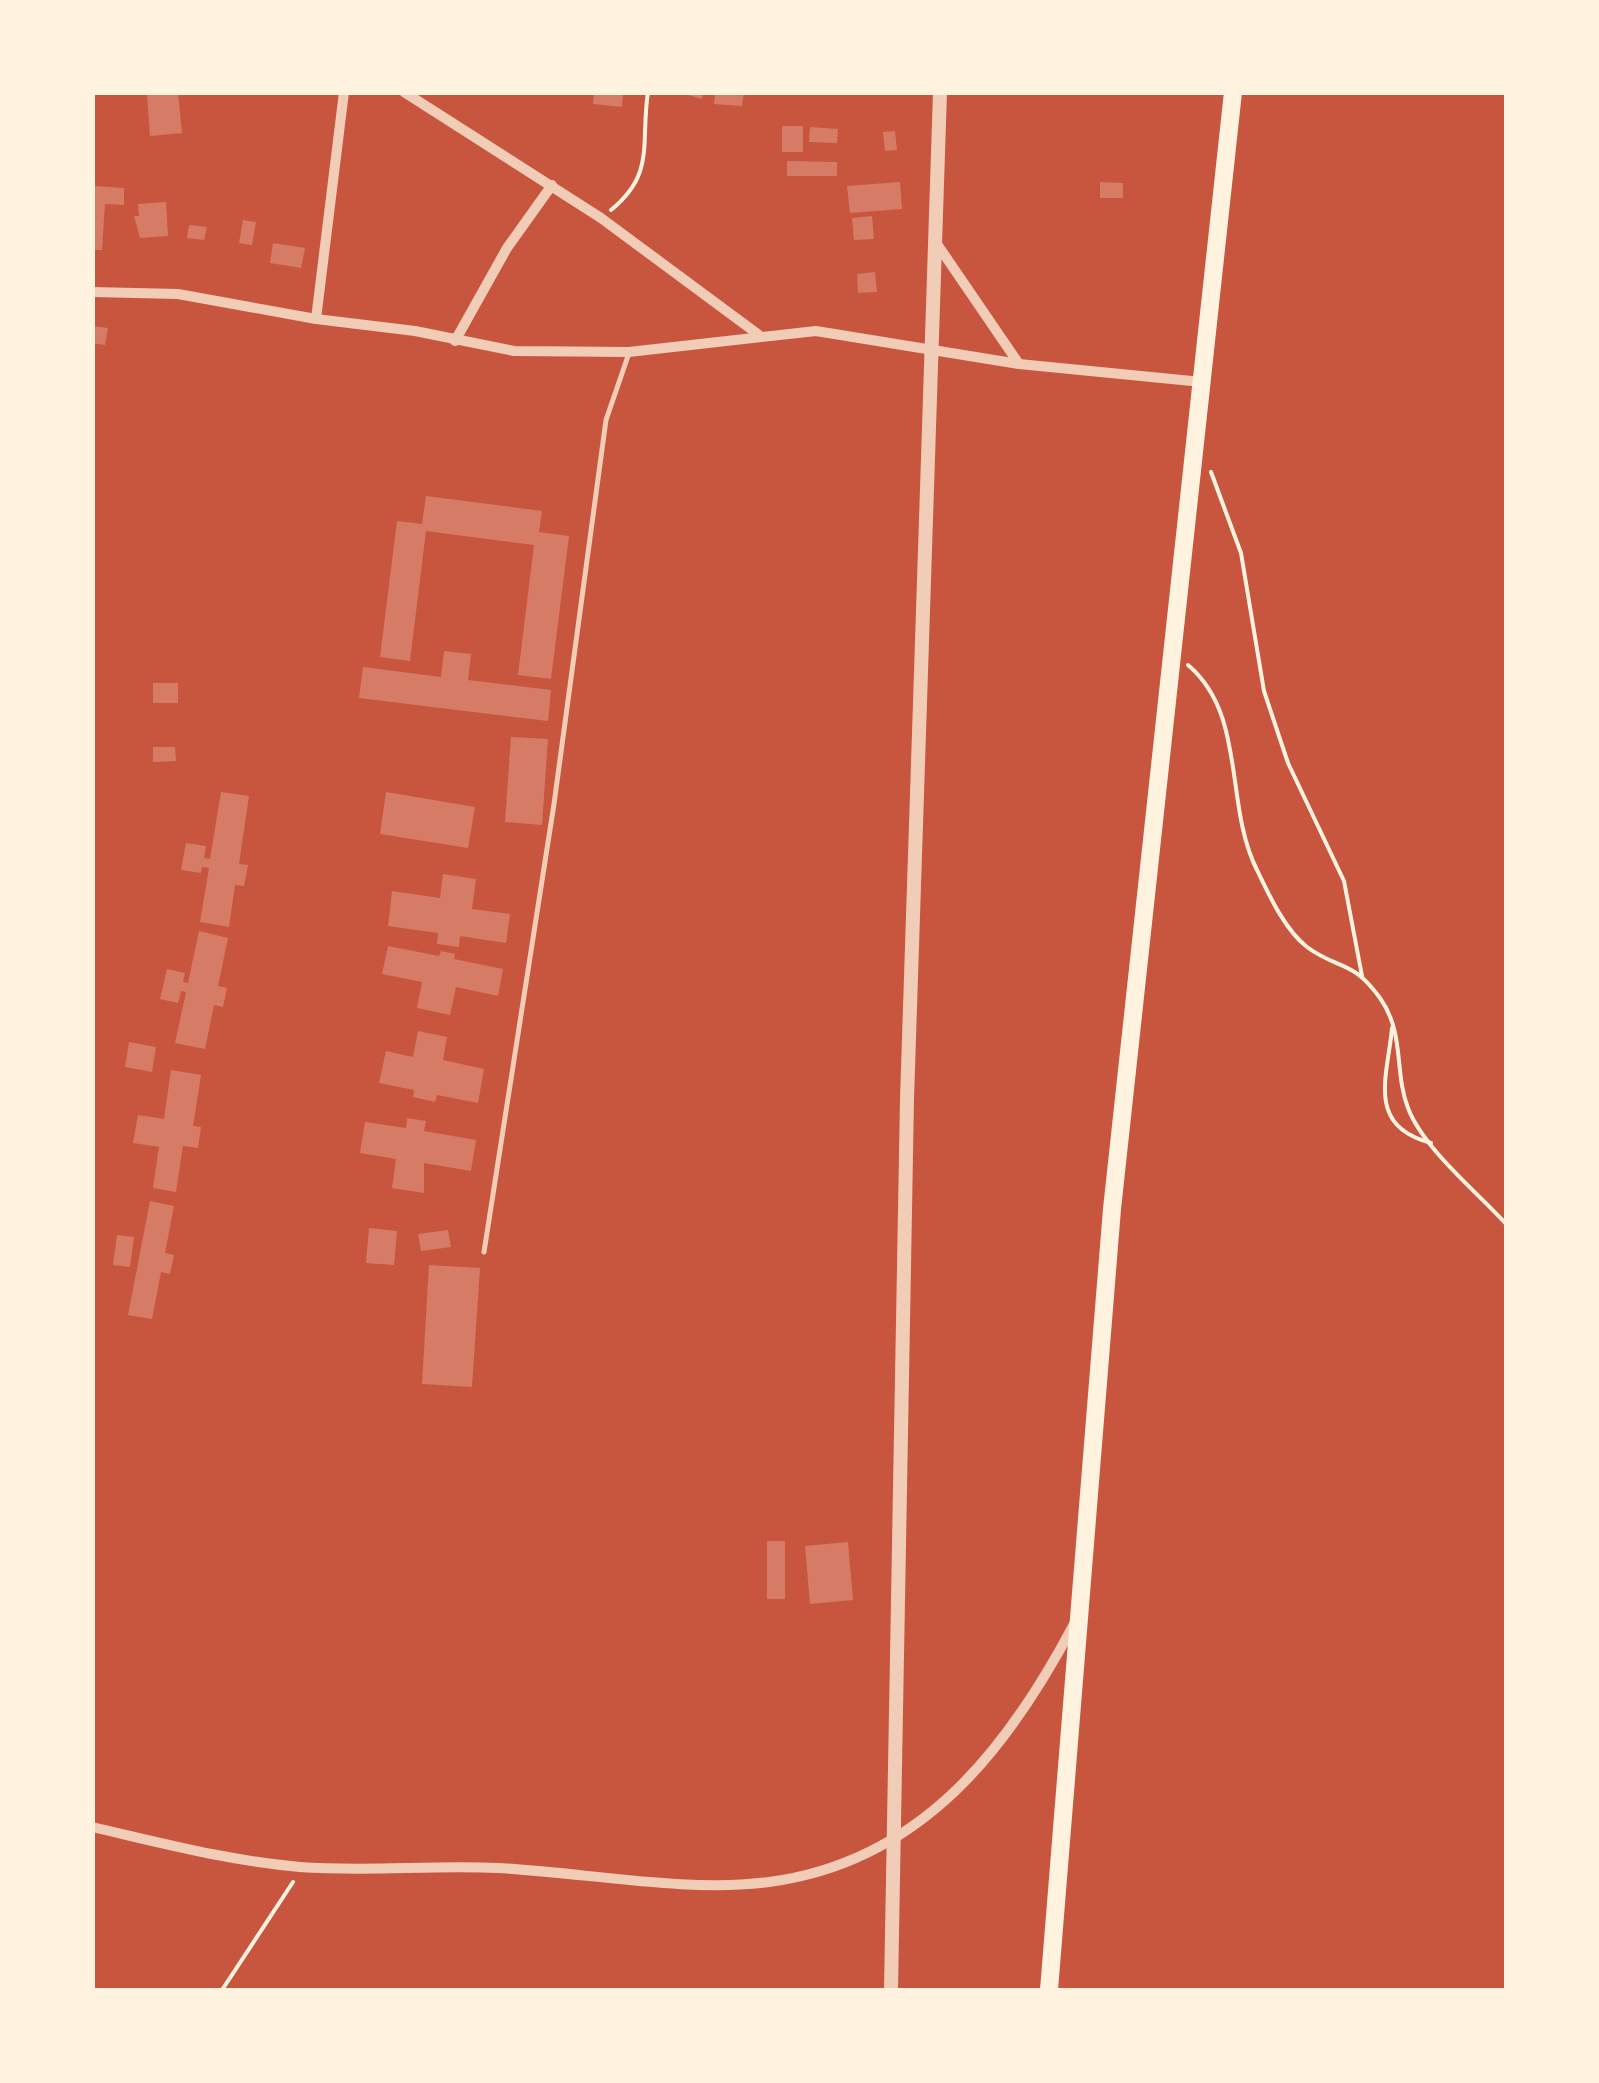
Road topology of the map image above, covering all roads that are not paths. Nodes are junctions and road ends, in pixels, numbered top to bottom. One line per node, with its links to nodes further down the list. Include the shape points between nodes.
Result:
1 (344, 92): 8 (street)
2 (404, 92): 5 (street)
3 (940, 92): 6 (street)
4 (1233, 92): 14 (highway)
5 (552, 185): 9 (street); 10 (street)
6 (937, 244): 11 (street); 13 (street)
7 (92, 292): 8 (street, via 178,294)
8 (316, 319): 10 (street)
9 (759, 335): 11 (street, via 854,334); 12 (street)
10 (455, 340): 12 (street, via 514,352)
11 (930, 351): 13 (street); 18 (street, via 905,1174)
12 (629, 352): 15 (lane, via 606,420)
13 (1020, 364): 14 (street)
14 (1202, 382): 16 (highway, via 1114,1190)
15 (484, 1252)
16 (1081, 1610): 18 (street, via 1034,1700 999,1746); 20 (highway)
17 (92, 1827): 18 (street, via 303,1868 423,1864 692,1883 768,1882 842,1862)
18 (894, 1838): 19 (street)
19 (890, 1990)
20 (1049, 1990)

